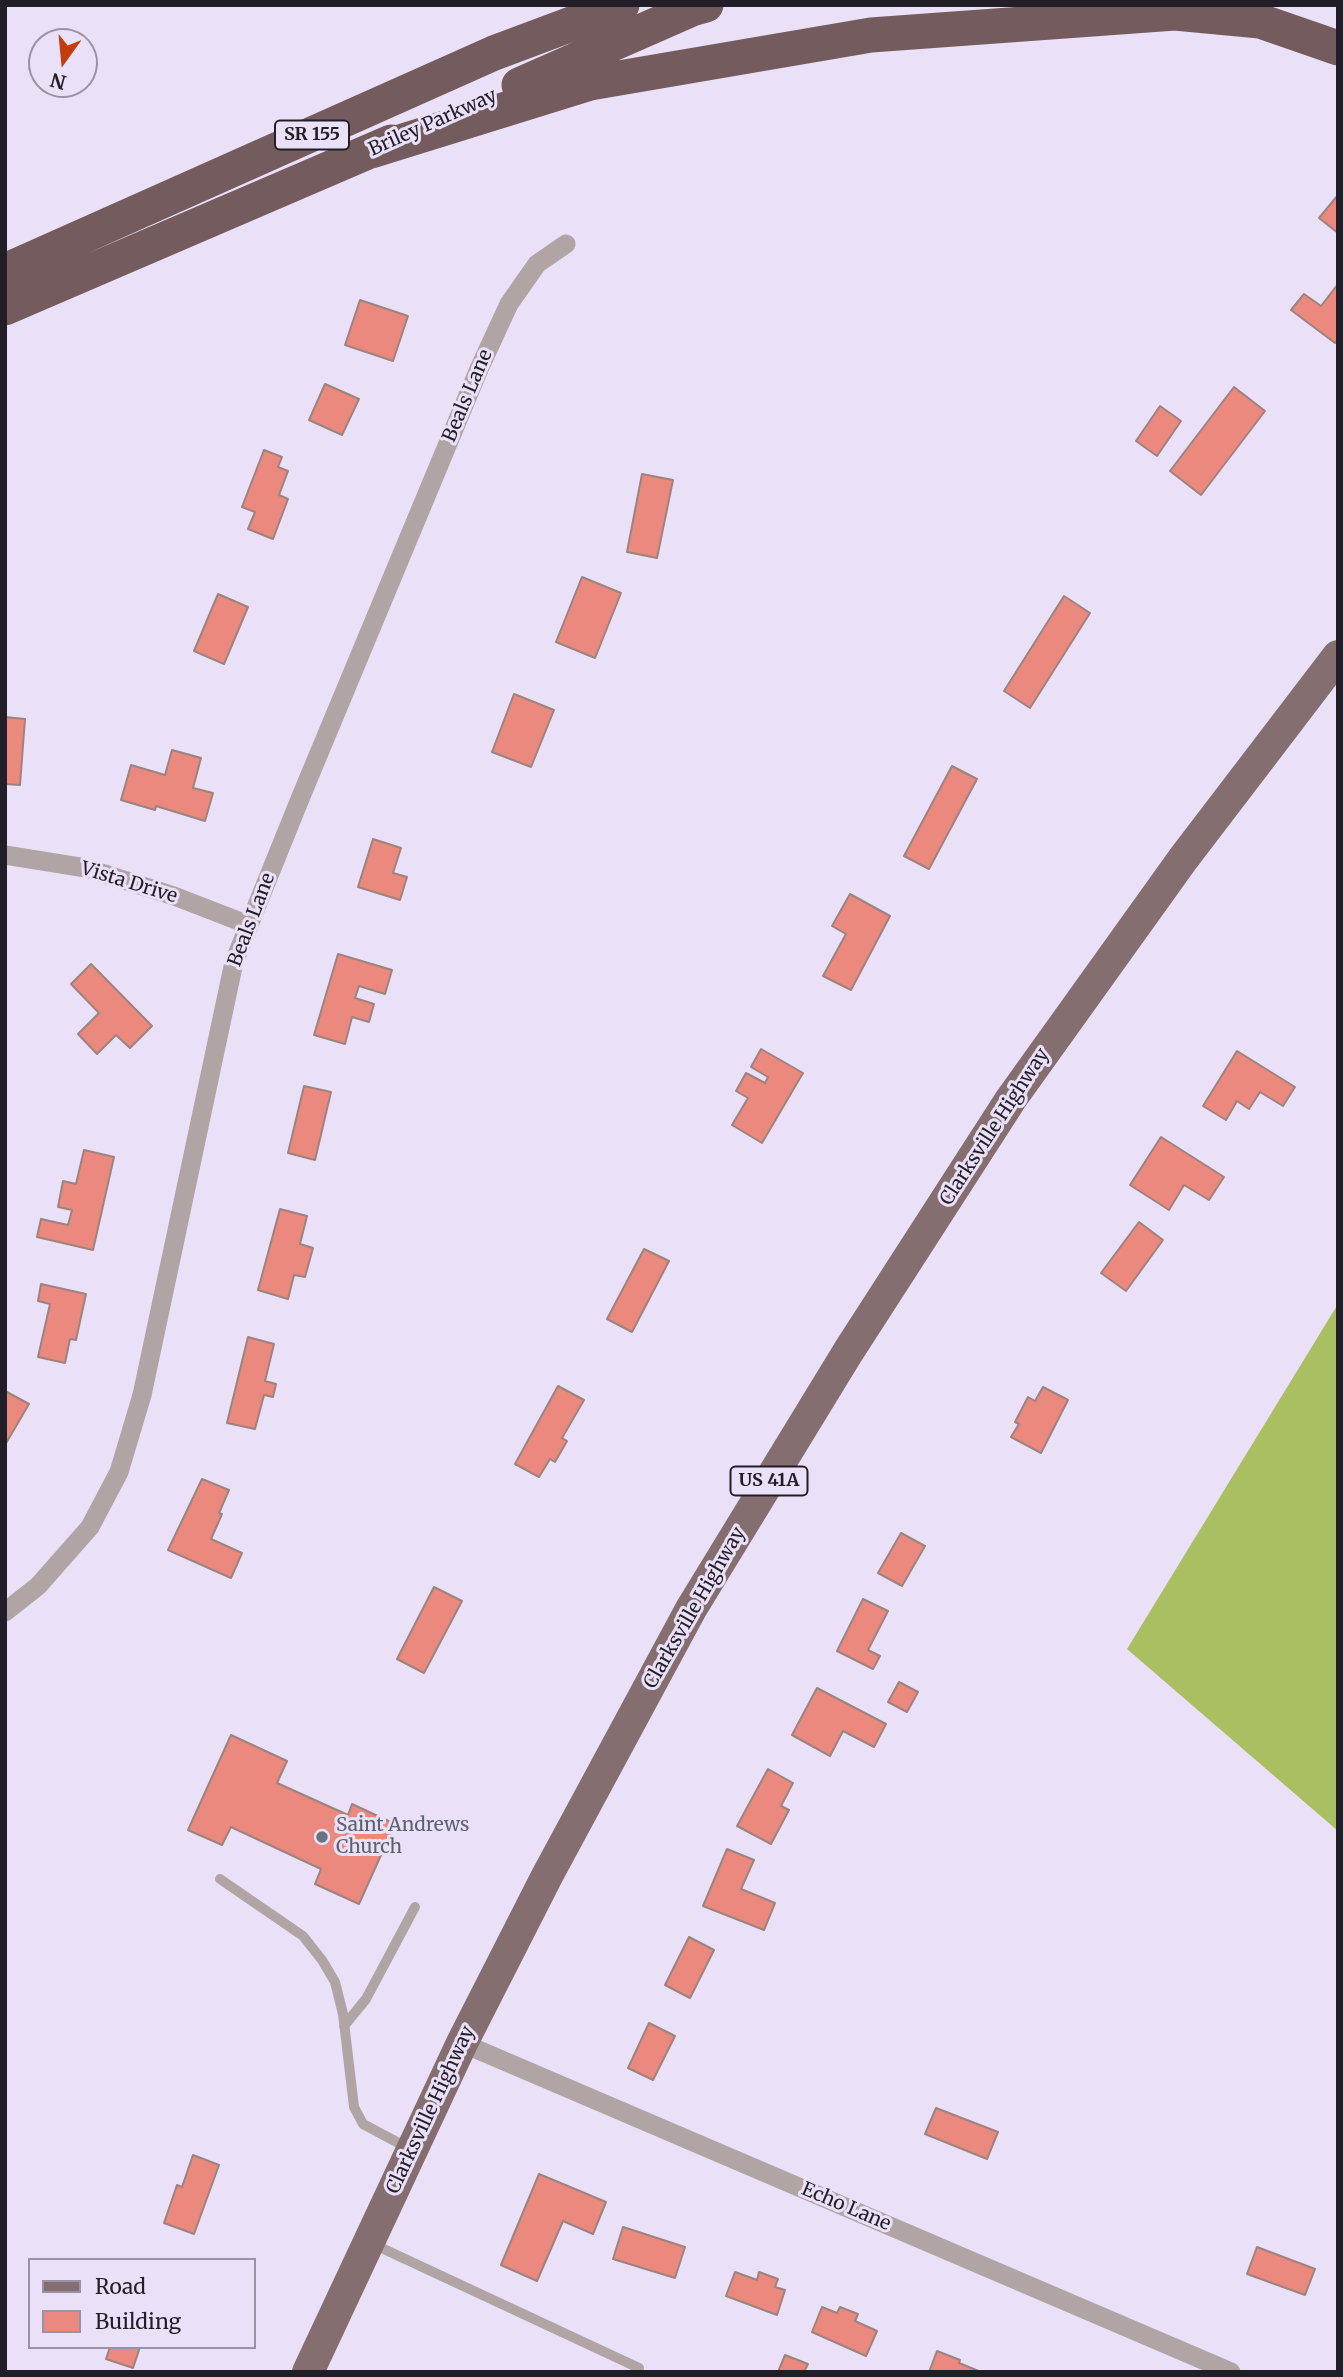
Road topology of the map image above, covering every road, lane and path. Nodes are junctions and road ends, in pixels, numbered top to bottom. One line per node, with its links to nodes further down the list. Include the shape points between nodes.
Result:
1 (622, 5): 6 (highway, Briley Parkway / SR 155, via 494,52)
2 (706, 5): 4 (highway, Briley Parkway / SR 155)
3 (1338, 48): 4 (highway, via 1260,21 1175,13 871,35 590,83)
4 (371, 150): 7 (highway, Briley Parkway / SR 155)
5 (566, 244): 10 (street, Beals Lane, via 537,264 504,314)
6 (5, 271)
7 (5, 308)
8 (1338, 656): 15 (main road, Clarksville Highway / US 41A, via 1096,978 889,1287 691,1609)
9 (5, 856): 10 (street, Vista Drive, via 86,868)
10 (249, 925): 11 (street, Beals Lane, via 234,962 142,1395 119,1472 86,1532 38,1586)
11 (5, 1612)
12 (220, 1879): 14 (lane, via 303,1936 335,1982)
13 (415, 1907): 14 (lane, via 366,1999)
14 (344, 2026): 16 (lane, via 354,2107 363,2124)
15 (462, 2043): 16 (main road, Clarksville Highway / US 41A); 20 (street, Echo Lane)
16 (412, 2150): 17 (main road, Clarksville Highway / US 41A)
17 (369, 2242): 18 (lane); 19 (main road, Clarksville Highway / US 41A)
18 (639, 2368)
19 (308, 2372)
20 (1231, 2372)

